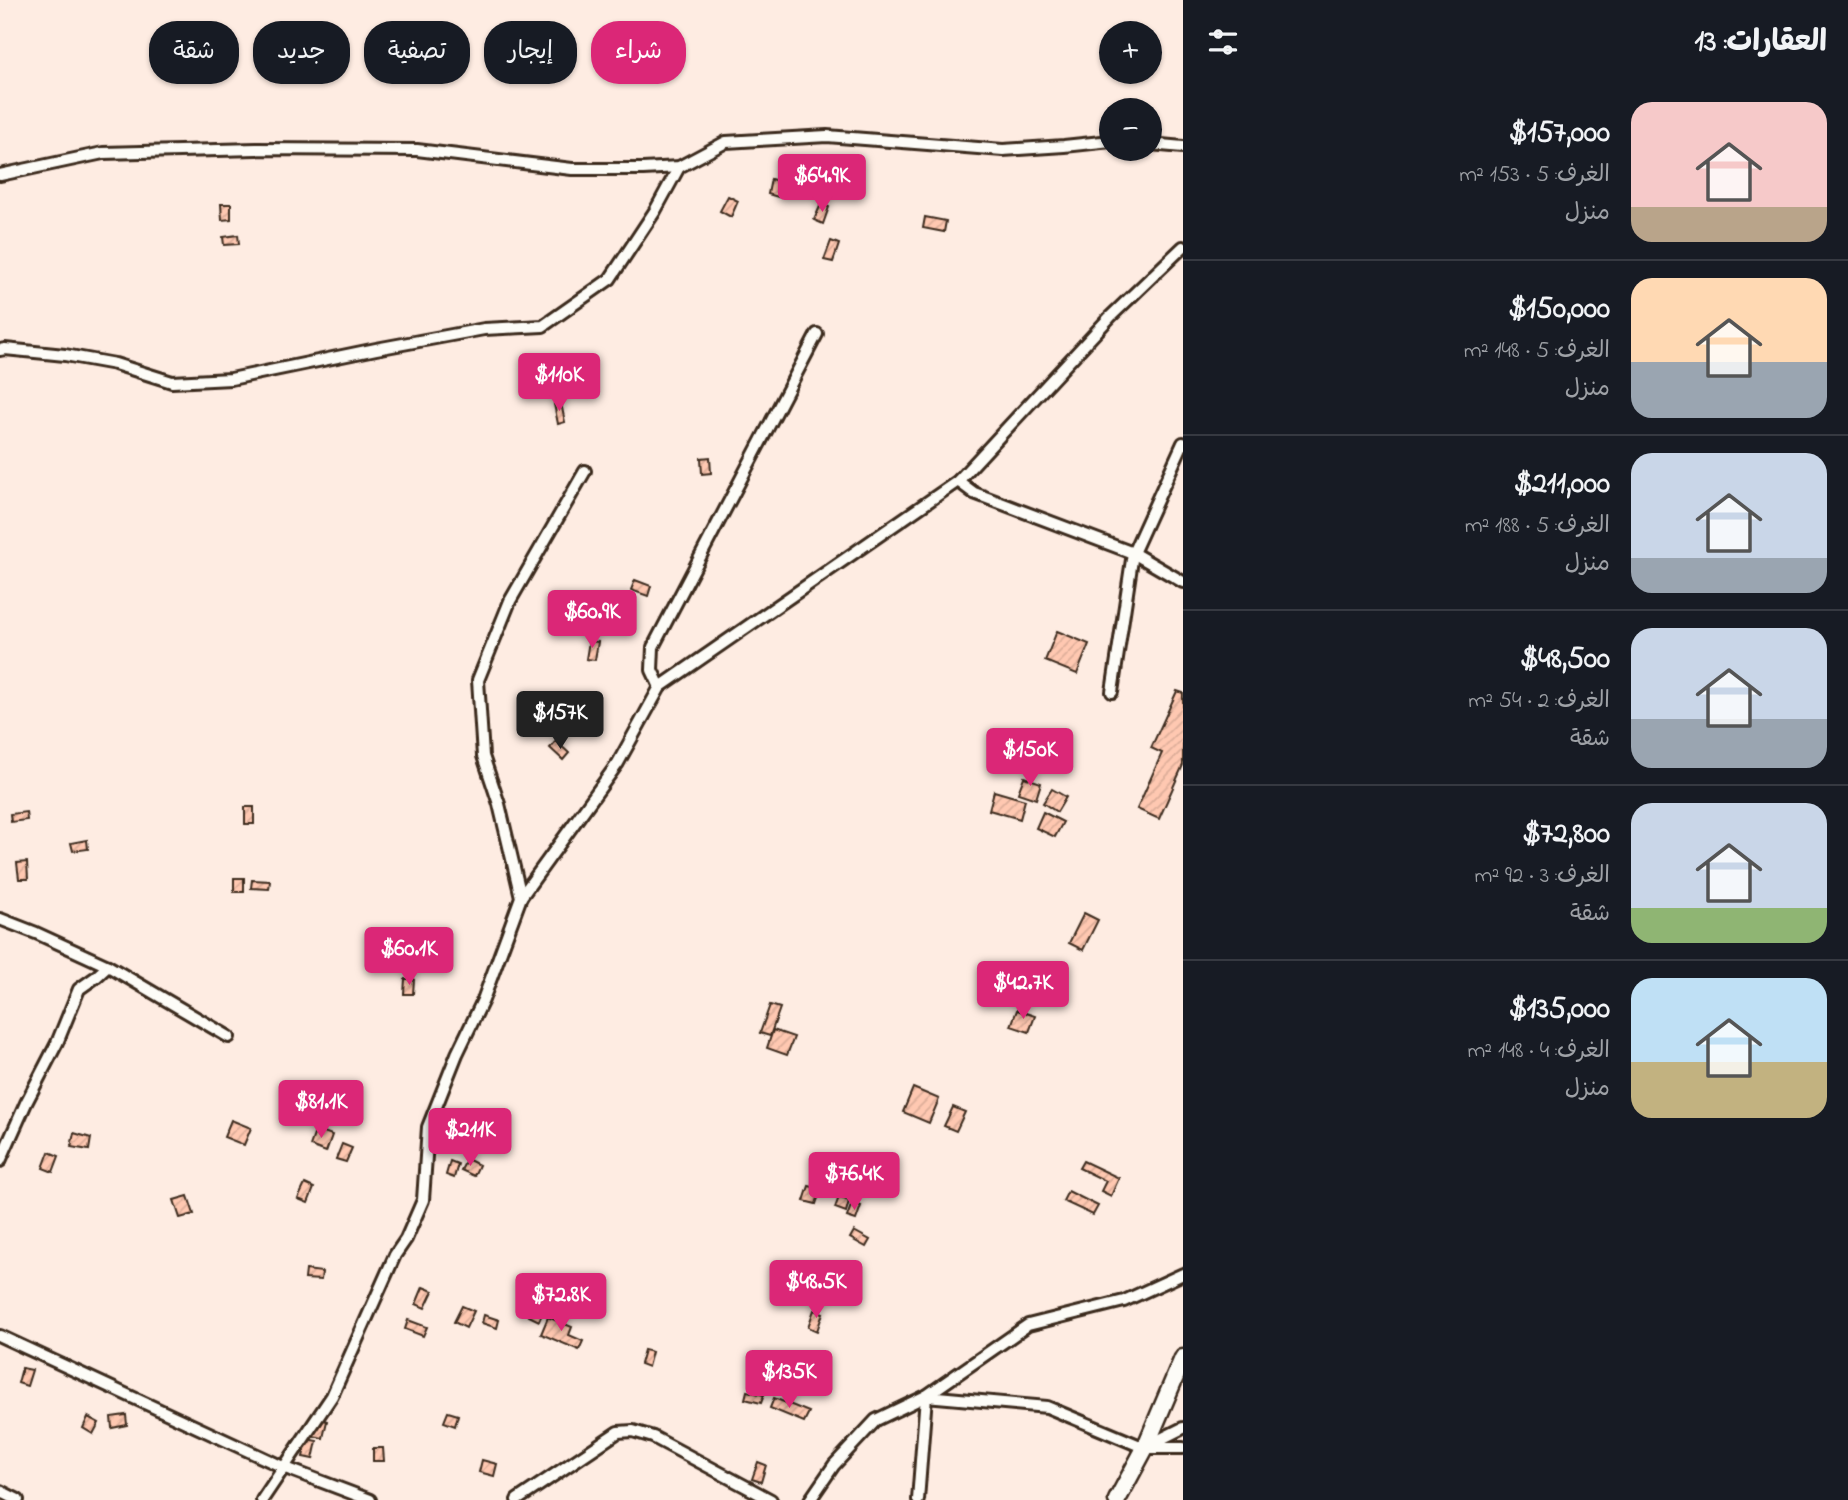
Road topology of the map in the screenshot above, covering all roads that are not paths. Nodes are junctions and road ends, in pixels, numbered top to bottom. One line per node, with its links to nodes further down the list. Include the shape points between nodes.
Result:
1 (1099, 142): 4 (street, via 1003,150 827,136 726,142)
2 (1162, 145): 3 (street)
3 (1183, 147)
4 (679, 167): 5 (street, via 572,169 417,150 256,149 103,153); 8 (street, via 610,279 542,326 484,329 230,379 172,382 77,357)
5 (0, 175)
6 (1183, 247): 11 (street, via 1110,317)
7 (817, 334): 14 (street, via 653,647 652,670)
8 (0, 350)
9 (1183, 443): 12 (street)
10 (585, 471): 16 (street, via 510,601 478,680 484,757)
11 (958, 481): 12 (street, via 974,493); 14 (street)
12 (1133, 553): 13 (street); 15 (street)
13 (1183, 582)
14 (660, 687): 16 (street, via 618,763)
15 (1112, 692)
16 (521, 897): 28 (street, via 484,1000 428,1128 423,1200 416,1218 332,1396)
17 (0, 919): 18 (street)
18 (108, 966): 19 (street); 20 (street, via 79,989)
19 (229, 1037)
20 (0, 1161)
21 (1183, 1274): 24 (street, via 1124,1301 1028,1325)
22 (0, 1336): 28 (street)
23 (1183, 1358): 26 (main road)
24 (926, 1396): 26 (street, via 1047,1407); 35 (street, via 876,1420 834,1465); 36 (street)
25 (1183, 1428): 26 (street)
26 (1145, 1448): 27 (street); 37 (main road)
27 (1183, 1448)
28 (283, 1467): 31 (street); 32 (street)
29 (0, 1491): 30 (street)
30 (18, 1500)
31 (262, 1500)
32 (370, 1500)
33 (517, 1500): 34 (street, via 618,1432 633,1431 653,1437)
34 (771, 1500)
35 (810, 1500)
36 (918, 1500)
37 (1117, 1500)

